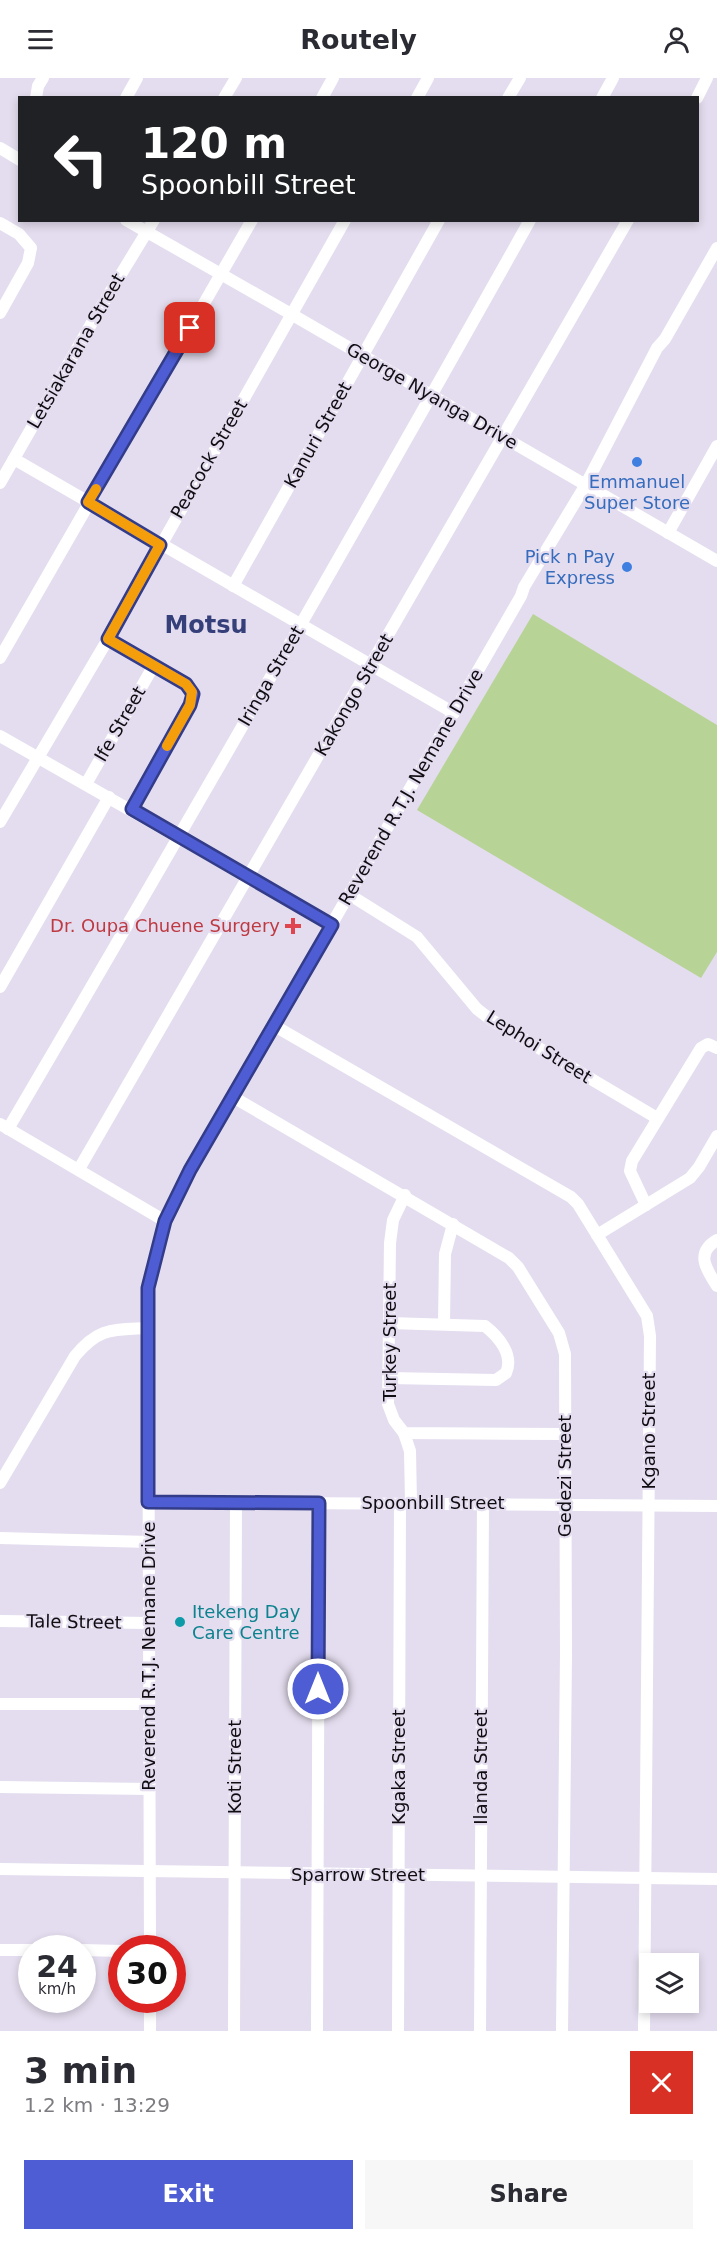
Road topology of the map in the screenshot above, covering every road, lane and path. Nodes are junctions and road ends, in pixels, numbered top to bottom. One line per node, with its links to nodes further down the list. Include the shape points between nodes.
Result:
1 (43, 78): 9 (street)
2 (137, 78): 10 (street)
3 (236, 78): 11 (street)
4 (333, 78): 12 (street)
5 (428, 78): 13 (street)
6 (520, 78): 14 (street)
7 (613, 78): 15 (street)
8 (707, 78): 16 (street)
9 (36, 96)
10 (127, 96)
11 (225, 96)
12 (323, 96)
13 (418, 96)
14 (509, 96)
15 (603, 96)
16 (698, 96)
17 (1, 150): 18 (street)
18 (18, 159)
19 (129, 222): 27 (street, George Nyanga Drive)
20 (153, 222): 27 (street, Letsiakarana Street)
21 (251, 222): 29 (street)
22 (344, 222): 31 (street, Peacock Street)
23 (438, 222): 32 (street, Kanuri Street)
24 (529, 222): 33 (street, Iringa Street)
25 (627, 222): 34 (street, Kakongo Street)
26 (0, 223): 30 (street, via 25,238 31,255)
27 (146, 232): 29 (street, George Nyanga Drive); 36 (street, Letsiakarana Street)
28 (717, 248): 39 (street, Reverend R.T.J. Nemane Drive, via 657,348)
29 (220, 275): 31 (street, George Nyanga Drive); 40 (street)
30 (0, 312)
31 (291, 314): 32 (street, George Nyanga Drive); 42 (street, Peacock Street)
32 (362, 356): 33 (street, George Nyanga Drive); 44 (street, Kanuri Street)
33 (432, 397): 34 (street, George Nyanga Drive); 45 (street, Iringa Street)
34 (504, 438): 39 (street, George Nyanga Drive); 49 (street, Kakongo Street)
35 (717, 446): 37 (street)
36 (14, 459): 38 (street, Letsiakarana Street); 40 (street)
37 (713, 463): 41 (street)
38 (0, 483)
39 (587, 487): 41 (street, George Nyanga Drive); 50 (street, Reverend R.T.J. Nemane Drive, via 524,587)
40 (88, 502): 42 (street); 47 (street)
41 (669, 533): 43 (street, George Nyanga Drive)
42 (160, 545): 44 (street); 46 (street, Peacock Street)
43 (717, 561)
44 (233, 586): 45 (street)
45 (300, 625): 49 (street); 57 (street, Iringa Street)
46 (108, 639): 48 (street); 52 (street, Peacock Street)
47 (0, 658)
48 (154, 665): 53 (street, Ife Street); 55 (street, via 186,684 192,700)
49 (370, 667): 50 (street); 58 (street, Kakongo Street)
50 (454, 713): 59 (street, Reverend R.T.J. Nemane Drive)
51 (0, 736): 52 (street)
52 (37, 757): 53 (street); 56 (street, Peacock Street)
53 (86, 784): 54 (street)
54 (109, 797): 55 (street); 61 (street)
55 (132, 809): 57 (street)
56 (0, 822)
57 (179, 837): 58 (street); 66 (street, Iringa Street)
58 (248, 877): 60 (street); 68 (street, Kakongo Street)
59 (350, 895): 60 (street, Reverend R.T.J. Nemane Drive); 65 (street, Lephoi Street, via 417,937 477,1009 490,1019)
60 (332, 925): 62 (street, Reverend R.T.J. Nemane Drive)
61 (0, 987)
62 (273, 1025): 64 (street, Reverend R.T.J. Nemane Drive); 73 (street, Kgano Street, via 562,1191 578,1204)
63 (717, 1048): 65 (street, via 708,1044 701,1048)
64 (233, 1097): 69 (street, Gedezi Street); 71 (street, Reverend R.T.J. Nemane Drive)
65 (657, 1118): 70 (street, via 630,1166)
66 (4, 1127): 68 (street)
67 (716, 1141): 70 (street, via 690,1178)
68 (79, 1169): 71 (street)
69 (405, 1195): 72 (street, Gedezi Street); 76 (street, Turkey Street, via 391,1229)
70 (646, 1205): 73 (street)
71 (165, 1221): 78 (street, Reverend R.T.J. Nemane Drive, via 148,1288)
72 (453, 1224): 77 (street, via 445,1254); 81 (street, Gedezi Street, via 514,1262 559,1333 565,1354)
73 (597, 1235): 89 (street, Kgano Street, via 649,1324)
74 (717, 1240): 75 (street, via 708,1246 704,1258)
75 (717, 1286)
76 (389, 1323): 77 (street); 79 (street, Turkey Street)
77 (444, 1324): 79 (street, via 485,1326 506,1351 510,1362 506,1373 496,1380)
78 (148, 1328): 82 (street, via 105,1332 87,1341); 83 (street, Reverend R.T.J. Nemane Drive)
79 (388, 1378): 80 (street, Turkey Street, via 388,1404)
80 (404, 1433): 81 (street); 86 (street, Turkey Street, via 410,1451)
81 (566, 1434): 88 (street, Gedezi Street)
82 (0, 1483)
83 (148, 1502): 84 (street, Spoonbill Street); 92 (street, Reverend R.T.J. Nemane Drive)
84 (236, 1503): 85 (street, Spoonbill Street); 101 (street, Koti Street)
85 (319, 1503): 86 (street, Spoonbill Street); 102 (street)
86 (406, 1503): 87 (street, Spoonbill Street); 103 (street, Kgaka Street)
87 (483, 1503): 88 (street, Spoonbill Street); 104 (street, Ilanda Street)
88 (565, 1504): 89 (street, Spoonbill Street); 105 (street, Gedezi Street)
89 (649, 1505): 90 (street, Spoonbill Street); 106 (street, Kgano Street)
90 (717, 1506)
91 (0, 1538): 92 (street)
92 (148, 1542): 94 (street, Reverend R.T.J. Nemane Drive)
93 (0, 1621): 94 (street, Tale Street)
94 (149, 1623): 96 (street, Reverend R.T.J. Nemane Drive)
95 (0, 1704): 96 (street)
96 (148, 1704): 98 (street, Reverend R.T.J. Nemane Drive)
97 (0, 1787): 98 (street)
98 (150, 1789): 100 (street, Reverend R.T.J. Nemane Drive)
99 (0, 1869): 100 (street, Sparrow Street)
100 (150, 1872): 101 (street, Sparrow Street); 108 (street, Reverend R.T.J. Nemane Drive)
101 (235, 1874): 102 (street, Sparrow Street); 113 (street, Koti Street)
102 (318, 1875): 103 (street, Sparrow Street); 114 (street)
103 (399, 1875): 104 (street, Sparrow Street); 115 (street, Kgaka Street)
104 (480, 1875): 105 (street, Sparrow Street); 116 (street, Ilanda Street)
105 (562, 1876): 106 (street, Sparrow Street); 117 (street, Gedezi Street)
106 (646, 1878): 107 (street, Sparrow Street); 118 (street, Kgano Street)
107 (717, 1879)
108 (150, 1935)
109 (0, 1950): 110 (street)
110 (18, 1950)
111 (150, 2013): 112 (street)
112 (150, 2031)
113 (234, 2031)
114 (317, 2031)
115 (398, 2031)
116 (480, 2031)
117 (562, 2031)
118 (644, 2031)

